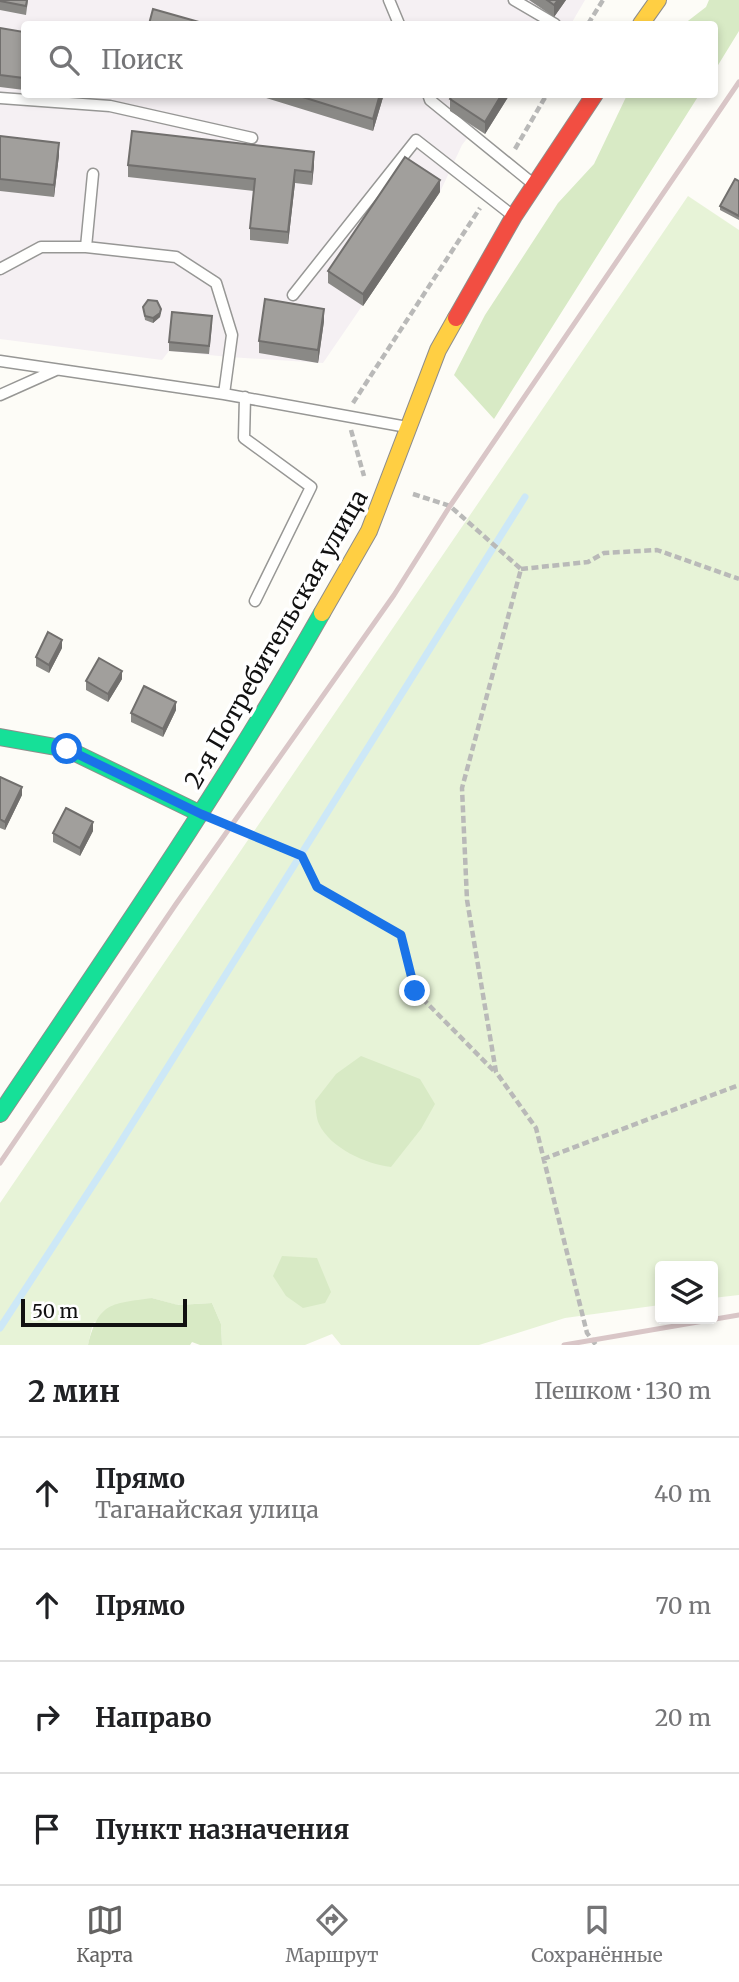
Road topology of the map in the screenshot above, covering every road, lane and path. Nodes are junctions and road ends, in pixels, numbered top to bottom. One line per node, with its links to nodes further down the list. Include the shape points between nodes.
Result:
1 (389, 0): 5 (lane)
2 (514, 0): 6 (lane)
3 (603, 0): 7 (path)
4 (658, 0): 8 (street)
5 (398, 21)
6 (550, 21)
7 (590, 21)
8 (643, 21)
9 (0, 98): 13 (lane, via 110,106)
10 (429, 98): 14 (lane)
11 (545, 98): 14 (path)
12 (591, 98): 16 (street, 2-я Потребительская улица)
13 (252, 138)
14 (507, 163): 16 (lane)
15 (93, 174): 19 (lane)
16 (534, 185): 18 (street, 2-я Потребительская улица)
17 (487, 197): 18 (lane); 21 (lane, via 416,140); 27 (path)
18 (514, 216): 28 (street, 2-я Потребительская улица, via 438,350)
19 (86, 247): 20 (lane, via 41,247); 24 (lane, via 176,257 216,283 232,335)
20 (0, 269)
21 (293, 295)
22 (0, 361): 23 (lane)
23 (56, 370): 24 (lane); 25 (lane)
24 (224, 394): 26 (lane)
25 (0, 395)
26 (245, 397): 27 (lane); 33 (lane, via 244,438 311,487)
27 (346, 414): 28 (lane); 29 (path)
28 (410, 428): 30 (street, 2-я Потребительская улица)
29 (364, 477)
30 (388, 486): 31 (path, via 450,506); 35 (street, 2-я Потребительская улица, via 362,543)
31 (521, 569): 32 (path, via 588,562 604,553 657,550); 36 (path, via 462,788 467,901)
32 (739, 579)
33 (255, 601)
34 (0, 737): 35 (street, via 67,749)
35 (201, 814): 36 (path, via 302,856 317,887 401,935 415,991); 38 (street, 2-я Потребительская улица)
36 (496, 1072): 39 (path, via 536,1128)
37 (739, 1085): 39 (path)
38 (0, 1114)
39 (543, 1159): 40 (path, via 587,1333)
40 (596, 1345)

